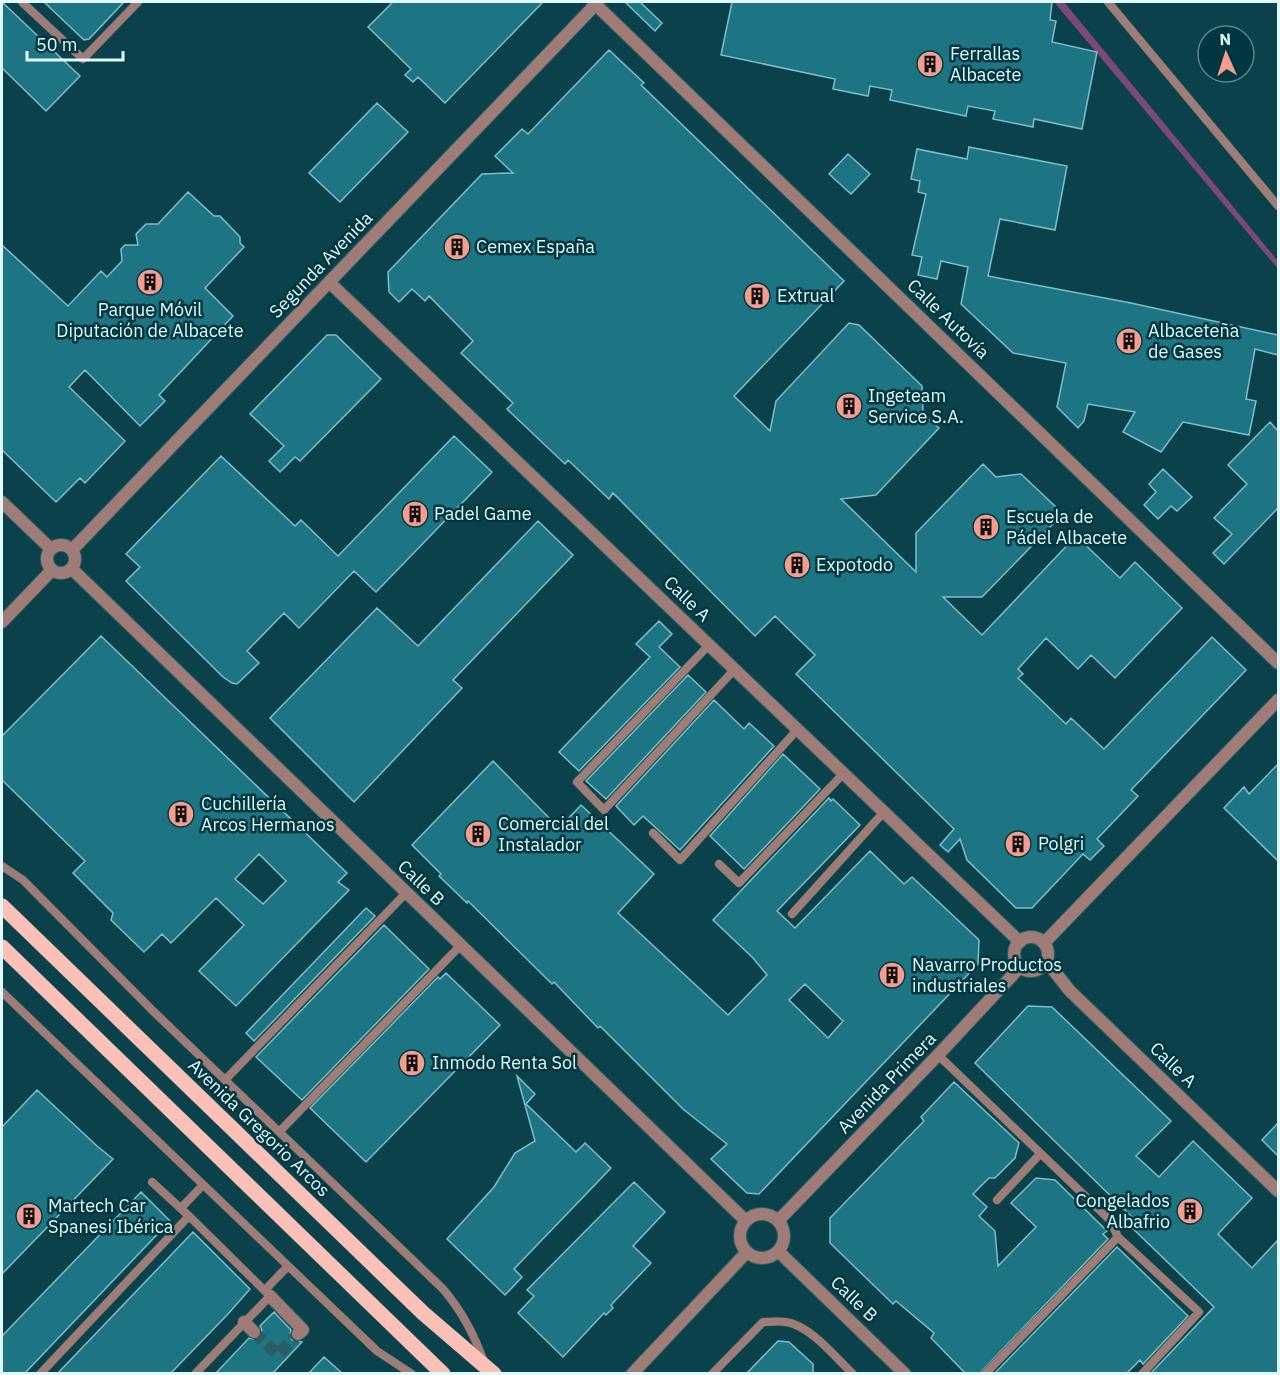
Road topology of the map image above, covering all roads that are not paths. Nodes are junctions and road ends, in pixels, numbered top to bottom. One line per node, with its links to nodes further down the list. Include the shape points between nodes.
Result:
1 (22, 2): 2 (lane, via 82,59)
2 (138, 2)
3 (1108, 2): 5 (lane)
4 (594, 3): 6 (street, Segunda Avenida); 14 (street, Calle Autovía)
5 (1278, 206)
6 (329, 282): 9 (street, Segunda Avenida); 13 (street, Calle A)
7 (2, 502): 8 (street)
8 (51, 549): 9 (street, via 59,545); 11 (street, via 47,558)
9 (72, 550): 10 (street, via 76,560)
10 (72, 569): 11 (street, via 62,573); 23 (street, Calle B)
11 (52, 570): 12 (street)
12 (2, 622)
13 (709, 645): 15 (street, Calle A); 15 (lane, via 577,782 604,810)
14 (1278, 663)
15 (734, 670): 17 (street, Calle A)
16 (1278, 700): 27 (street)
17 (797, 730): 18 (street, Calle A); 20 (lane, via 680,860)
18 (843, 774): 19 (street, Calle A); 21 (lane, via 740,883)
19 (884, 813): 25 (lane); 26 (street, Calle A)
20 (653, 833)
21 (719, 864)
22 (2, 866): 34 (lane, via 24,879)
23 (405, 893): 28 (street, Calle B); 34 (lane)
24 (2, 906): 53 (main road, Avenida Gregorio Arcos, via 423,1313)
25 (792, 914)
26 (1020, 942): 27 (street, via 1030,937); 31 (street, via 1014,954)
27 (1044, 943): 30 (street)
28 (460, 946): 35 (lane); 43 (street, Calle B)
29 (2, 947): 58 (main road)
30 (1047, 962): 31 (street, via 1034,971); 39 (street, Calle A, via 1070,992)
31 (1020, 967): 33 (street, Avenida Primera)
32 (2, 992): 38 (lane)
33 (938, 1055): 36 (lane); 44 (street, Avenida Primera)
34 (225, 1080): 35 (lane)
35 (279, 1132): 53 (lane, via 458,1306)
36 (1040, 1154): 40 (lane); 45 (lane, via 1110,1220)
37 (152, 1182): 41 (lane)
38 (203, 1185): 41 (lane); 48 (lane)
39 (1278, 1191)
40 (997, 1200)
41 (181, 1209): 42 (lane)
42 (189, 1216): 49 (lane); 55 (lane)
43 (746, 1221): 44 (street, via 761,1215); 47 (street, via 740,1238)
44 (778, 1221): 46 (street, via 784,1236)
45 (1118, 1237): 62 (lane); 63 (lane, via 1199,1312)
46 (778, 1251): 47 (street, via 767,1258); 61 (street, Calle B)
47 (747, 1252): 59 (street)
48 (288, 1266): 49 (lane); 57 (lane, via 377,1352)
49 (267, 1293): 50 (lane); 52 (street, via 303,1330)
50 (244, 1322): 51 (street); 56 (lane)
51 (254, 1332)
52 (298, 1334)
53 (490, 1370)
54 (848, 1372): 60 (lane, via 805,1329 787,1322 763,1322)
55 (40, 1374)
56 (195, 1374)
57 (412, 1374)
58 (443, 1374)
59 (632, 1374)
60 (712, 1374)
61 (905, 1374)
62 (985, 1374)
63 (1142, 1374)

